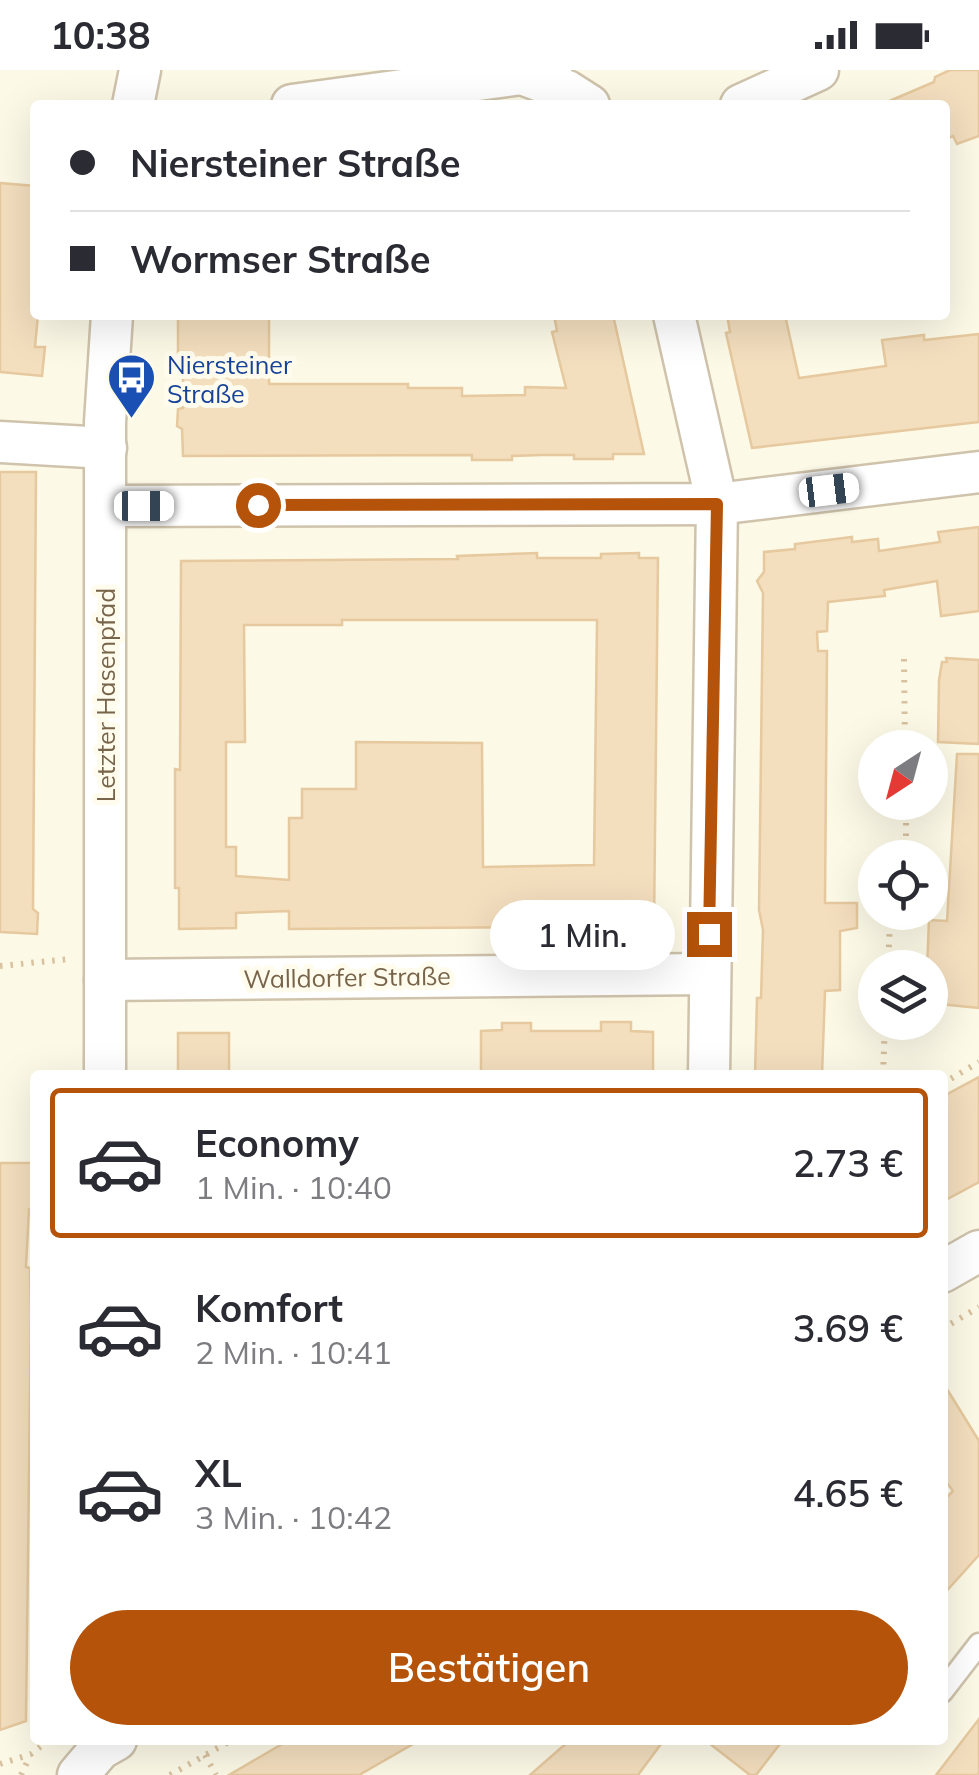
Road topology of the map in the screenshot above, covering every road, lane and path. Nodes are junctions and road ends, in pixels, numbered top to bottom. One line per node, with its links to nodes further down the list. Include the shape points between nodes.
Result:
1 (140, 70): 4 (street)
2 (818, 70): 7 (street)
3 (536, 72): 5 (street); 6 (street)
4 (134, 100)
5 (329, 100)
6 (581, 100)
7 (751, 100)
8 (112, 320): 11 (street, Letzter Hasenpfad)
9 (675, 320): 13 (street)
10 (0, 442): 11 (street)
11 (106, 448): 14 (street, Letzter Hasenpfad)
12 (979, 472): 13 (street)
13 (717, 504): 14 (street); 19 (street)
14 (106, 506): 18 (street, Letzter Hasenpfad)
15 (904, 659): 16 (path)
16 (905, 730)
17 (0, 966): 18 (path)
18 (105, 967): 19 (street, Walldorfer Straße); 22 (street, Letzter Hasenpfad)
19 (708, 974): 23 (street)
20 (884, 1040): 24 (path)
21 (979, 1062): 25 (path)
22 (104, 1070)
23 (709, 1070)
24 (883, 1070)
25 (948, 1080)
26 (979, 1251): 27 (street)
27 (948, 1269)
28 (979, 1307): 29 (path)
29 (948, 1325)
30 (979, 1644): 31 (lane)
31 (948, 1684)
32 (43, 1745): 34 (path)
33 (224, 1745): 35 (path)
34 (31, 1754): 36 (path); 37 (path)
35 (205, 1756): 38 (path); 39 (path)
36 (0, 1764)
37 (20, 1775)
38 (170, 1775)
39 (216, 1775)

